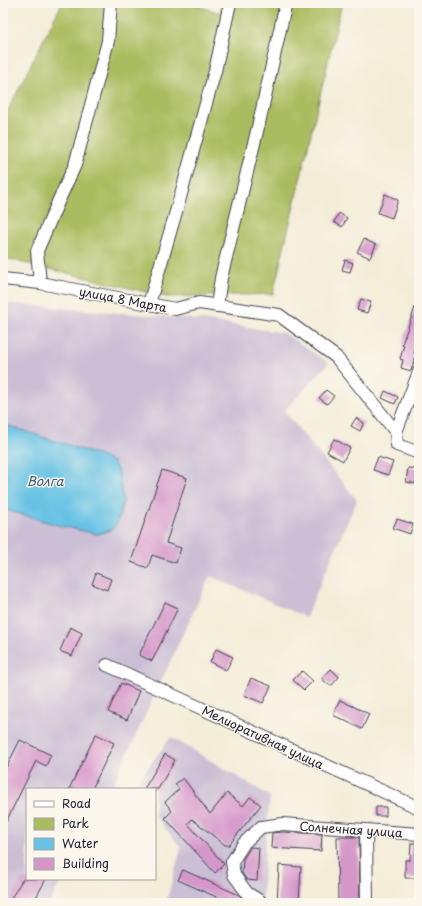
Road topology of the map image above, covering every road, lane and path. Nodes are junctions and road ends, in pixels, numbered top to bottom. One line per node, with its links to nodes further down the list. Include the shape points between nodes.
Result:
1 (111, 3): 5 (street, via 108,41 75,165 37,251)
2 (230, 3): 6 (street, via 215,71)
3 (286, 3): 7 (street, via 221,278)
4 (3, 279): 5 (street, улица 8 Марта)
5 (40, 284): 6 (street, улица 8 Марта)
6 (149, 304): 7 (street, улица 8 Марта, via 176,309 199,304)
7 (217, 306): 9 (street, улица 8 Марта, via 279,314 336,357)
8 (419, 372): 9 (street)
9 (396, 432): 10 (street, улица 8 Марта, via 397,445)
10 (419, 453)
11 (107, 665): 12 (street, Мелиоративная улица)
12 (419, 808)
13 (366, 830): 14 (street, Солнечная улица); 15 (street, Солнечная улица, via 283,824 261,827 244,843 232,862 234,875 247,893); 16 (street)
14 (419, 834)
15 (260, 903)
16 (367, 903)

